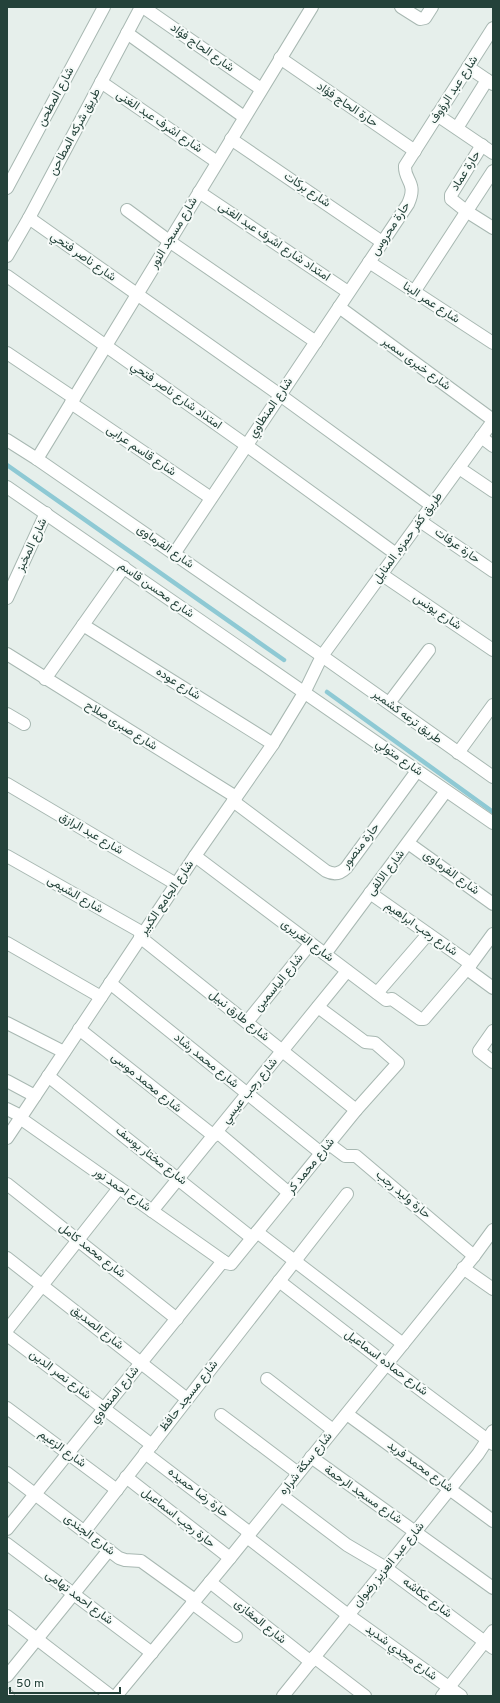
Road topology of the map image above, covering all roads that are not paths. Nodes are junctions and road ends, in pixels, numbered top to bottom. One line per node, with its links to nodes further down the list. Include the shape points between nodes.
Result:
1 (104, 7): 22 (street, شارع المطحن)
2 (142, 7): 7 (street, طريق شركه المطاحن); 12 (street, شارع الحاج فؤاد)
3 (312, 7): 8 (street, شارع مسجد النور)
4 (401, 7): 5 (street, via 420,19 424,18)
5 (432, 7)
6 (493, 28): 9 (street, شارع عبد الرؤوف)
7 (127, 33): 10 (street, طريق شركه المطاحن); 14 (street)
8 (280, 58): 12 (street, شارع مسجد النور); 18 (street, حارة الحاج فؤاد)
9 (468, 67): 11 (street); 13 (street, شارع عبد الرؤوف)
10 (101, 82): 20 (street, شارع اشرف عبد الغنى); 26 (street, طريق شركه المطاحن)
11 (490, 82): 15 (street)
12 (261, 89): 14 (street, شارع مسجد النور)
13 (437, 115): 15 (street); 18 (street, شارع عبد الرؤوف)
14 (244, 117): 16 (street, شارع مسجد النور)
15 (457, 128): 17 (street)
16 (231, 139): 20 (street, شارع مسجد النور); 29 (street, شارع بركات)
17 (482, 145): 19 (street); 25 (street, حارة عماد, via 451,197 452,201)
18 (415, 151): 29 (street, حارة محروس, via 405,168 412,186 411,198)
19 (493, 153)
20 (217, 162): 23 (street, شارع مسجد النور)
21 (493, 171): 25 (street)
22 (7, 188)
23 (199, 192): 28 (street, شارع مسجد النور); 33 (street, امتداد شارع اشرف عبد الغنى)
24 (127, 210): 28 (street)
25 (466, 211): 27 (street); 34 (street)
26 (29, 218): 30 (street, طريق شركه المطاحن); 35 (street, شارع ناصر فتحي)
27 (493, 228)
28 (169, 242): 35 (street, شارع مسجد النور); 37 (street)
29 (382, 242): 31 (street, حارة محروس)
30 (7, 256)
31 (368, 262): 33 (street, شارع المنطاوي); 34 (street, شارع عمر البنا)
32 (7, 276): 39 (street, امتداد شارع ناصر فتحي)
33 (348, 292): 36 (street, شارع المنطاوي)
34 (414, 292): 38 (street, شارع عمر البنا)
35 (137, 295): 39 (street, شارع مسجد النور); 41 (street)
36 (339, 307): 37 (street, شارع المنطاوي); 43 (street, شارع خيرى سمير)
37 (316, 342): 41 (street, شارع المنطاوي)
38 (493, 343)
39 (105, 346): 42 (street, شارع مسجد النور); 46 (street, امتداد شارع ناصر فتحي)
40 (7, 353): 42 (street, شارع قاسم عرابى)
41 (280, 395): 46 (street, شارع المنطاوي); 53 (street)
42 (72, 400): 48 (street, شارع مسجد النور); 52 (street, شارع قاسم عرابى)
43 (493, 420): 44 (street, طريق كفر حمزه, المنايل)
44 (481, 437): 47 (street); 49 (street, طريق كفر حمزه, المنايل)
45 (7, 440): 48 (street, شارع الفرماوى)
46 (246, 445): 52 (street, شارع المنطاوي); 57 (street, امتداد شارع ناصر فتحي)
47 (493, 446)
48 (37, 459): 56 (street, شارع الفرماوى)
49 (459, 468): 51 (street); 53 (street, طريق كفر حمزه, المنايل)
50 (8, 488): 54 (street, شارع محسن قاسم)
51 (493, 491)
52 (211, 498): 56 (street, شارع المنطاوي)
53 (431, 506): 55 (street, طريق كفر حمزه, المنايل)
54 (46, 513): 58 (street, شارع محسن قاسم); 61 (street, شارع المخبز)
55 (420, 521): 57 (street, طريق كفر حمزه, المنايل); 59 (street, حارة عرفات)
56 (174, 554): 66 (street, شارع الفرماوى)
57 (396, 554): 60 (street, طريق كفر حمزه, المنايل)
58 (124, 567): 62 (street); 68 (street, شارع محسن قاسم)
59 (493, 571)
60 (382, 574): 64 (street, شارع يونس); 66 (street, طريق كفر حمزه, المنايل)
61 (7, 598)
62 (83, 625): 67 (street); 73 (street, شارع عوده)
63 (429, 650): 69 (street)
64 (493, 650)
65 (7, 654): 67 (street, شارع صبرى صلاح)
66 (322, 656): 68 (street, شارع الجامع الكبير); 69 (street, طريق ترعه كشمير)
67 (45, 679): 79 (street, شارع صبرى صلاح)
68 (304, 693): 73 (street, شارع الجامع الكبير); 75 (street, شارع متولي)
69 (388, 703): 74 (street, طريق ترعه كشمير)
70 (493, 705): 74 (street)
71 (7, 714): 72 (street)
72 (24, 724)
73 (273, 744): 79 (street, شارع الجامع الكبير)
74 (458, 753): 76 (street, طريق ترعه كشمير)
75 (417, 771): 78 (street, شارع متولي); 79 (street, حارة منصور, via 346,868 339,873 330,873)
76 (493, 777)
77 (7, 784): 84 (street, شارع عبد الرازق)
78 (446, 791): 80 (street, شارع متولي); 81 (street, شارع الالفى)
79 (234, 799): 83 (street, شارع الجامع الكبير)
80 (493, 823)
81 (408, 843): 85 (street, شارع الالفى); 86 (street, شارع الفرماوى)
82 (7, 856): 89 (street, شارع الشيمى)
83 (195, 856): 84 (street, شارع الجامع الكبير); 91 (street, شارع الغريرى)
84 (176, 884): 89 (street, شارع الجامع الكبير)
85 (370, 893): 87 (street, شارع رجب ابراهيم); 92 (street, شارع الالفى)
86 (493, 904)
87 (428, 934): 93 (street, شارع رجب ابراهيم); 97 (street)
88 (493, 934): 93 (street)
89 (142, 935): 95 (street, شارع الجامع الكبير); 100 (street, شارع طارق نبيل)
90 (7, 943): 98 (street)
91 (310, 944): 92 (street, شارع الغريرى); 100 (street, شارع الياسمين)
92 (325, 954): 94 (street, شارع الغريرى)
93 (469, 966): 96 (street, شارع رجب ابراهيم); 97 (street, شارع الغريرى, via 422,1020 392,999 386,1000)
94 (347, 971): 97 (street, شارع الغريرى); 99 (street, شارع رجب عيسي)
95 (110, 983): 98 (street, شارع الجامع الكبير); 109 (street, شارع محمد رشاد)
96 (493, 988)
97 (377, 993)
98 (101, 997): 102 (street, شارع الجامع الكبير)
99 (318, 1007): 104 (street, شارع رجب عيسي); 112 (street, شارع محمد كر, via 365,1042 375,1043 398,1063)
100 (247, 1022): 104 (street, شارع طارق نبيل)
101 (7, 1023): 105 (street)
102 (79, 1029): 105 (street, شارع الجامع الكبير); 114 (street, شارع محمد موسى)
103 (493, 1031): 106 (street, via 479,1051)
104 (283, 1051): 109 (street, شارع رجب عيسي); 112 (street, شارع طارق نبيل)
105 (64, 1052): 107 (street, شارع الجامع الكبير)
106 (493, 1062)
107 (48, 1076): 110 (street, شارع الجامع الكبير); 118 (street, شارع مختار يوسف)
108 (7, 1081): 110 (street)
109 (248, 1094): 114 (street, شارع رجب عيسي); 117 (street, شارع محمد رشاد)
110 (35, 1096): 113 (street, شارع الجامع الكبير)
111 (7, 1109): 113 (street, شارع احمد نور)
112 (356, 1110): 116 (street, شارع محمد كر)
113 (21, 1117): 115 (street, شارع الجامع الكبير); 120 (street, شارع احمد نور)
114 (215, 1134): 118 (street, شارع رجب عيسي); 121 (street, شارع محمد موسى)
115 (7, 1138)
116 (329, 1144): 117 (street, شارع محمد كر); 127 (street, حارة وليد رجب, via 345,1156 356,1156)
117 (321, 1153): 121 (street, شارع محمد كر)
118 (179, 1179): 123 (street, شارع رجب عيسي); 125 (street, شارع مختار يوسف)
119 (7, 1184): 126 (street, شارع محمد كامل)
120 (119, 1188): 123 (street, شارع احمد نور); 126 (street)
121 (289, 1193): 125 (street, شارع محمد كر)
122 (347, 1194): 130 (street, شارع مسجد حافظ)
123 (152, 1211): 129 (street, شارع احمد نور)
124 (493, 1230): 127 (street, شارع سكة شراره)
125 (255, 1235): 129 (street, شارع محمد كر, via 233,1264); 130 (street, شارع مختار يوسف)
126 (78, 1240): 133 (street); 135 (street, شارع محمد كامل)
127 (474, 1256): 131 (street, شارع سكة شراره)
128 (7, 1258): 133 (street, شارع الصديق)
129 (223, 1261): 135 (street, شارع المنطاوي)
130 (295, 1261): 132 (street, شارع مسجد حافظ); 138 (street, شارع مختار يوسف)
131 (463, 1268): 134 (street); 138 (street, شارع سكة شراره)
132 (279, 1281): 140 (street, شارع حماده اسماعيل); 142 (street, شارع مسجد حافظ)
133 (42, 1285): 136 (street); 139 (street, شارع الصديق)
134 (493, 1289)
135 (177, 1319): 139 (street, شارع المنطاوي)
136 (7, 1330)
137 (7, 1335): 144 (street, شارع نصر الدين)
138 (403, 1344): 140 (street, شارع سكة شراره)
139 (142, 1363): 142 (street, شارع الصديق); 144 (street, شارع المنطاوي)
140 (386, 1364): 145 (street, شارع سكة شراره); 148 (street, شارع حماده اسماعيل)
141 (267, 1379): 147 (street)
142 (187, 1399): 149 (street, شارع مسجد حافظ)
143 (7, 1408): 150 (street, شارع الزعيم)
144 (104, 1408): 149 (street, شارع نصر الدين); 150 (street, شارع المنطاوي)
145 (346, 1414): 147 (street, شارع سكة شراره); 155 (street, شارع محمد فريد)
146 (221, 1415): 153 (street)
147 (333, 1430): 151 (street, شارع سكة شراره)
148 (491, 1439): 155 (street, شارع عبد العزيز رضوان)
149 (149, 1449): 154 (street, شارع مسجد حافظ); 163 (street, حارة رضا حميده)
150 (68, 1453): 156 (street, شارع الزعيم); 157 (street, شارع المنطاوي)
151 (311, 1457): 153 (street, شارع سكة شراره); 162 (street, شارع مسجد الرحمة)
152 (7, 1473): 157 (street, شارع الجندى)
153 (298, 1473): 158 (street, شارع سكة شراره)
154 (126, 1477): 156 (street, شارع مسجد حافظ); 166 (street, حارة رجب اسماعيل)
155 (450, 1489): 159 (street, شارع محمد فريد); 162 (street, شارع عبد العزيز رضوان)
156 (117, 1490): 161 (street, شارع مسجد حافظ)
157 (35, 1494): 160 (street, شارع المنطاوي); 161 (street, شارع الجندى)
158 (281, 1495): 163 (street, شارع سكة شراره); 167 (street, شارع عكاشه, via 347,1545)
159 (493, 1521)
160 (7, 1529)
161 (84, 1532): 165 (street, شارع الجندى)
162 (416, 1532): 167 (street, شارع عبد العزيز رضوان); 169 (street, شارع مسجد الرحمة)
163 (248, 1535): 166 (street, شارع سكة شراره); 172 (street, شارع مجدي شديد)
164 (7, 1544): 170 (street, شارع احمد تهامى)
165 (109, 1550): 170 (street); 171 (street, شارع الجندى, via 122,1559 141,1561)
166 (230, 1558): 168 (street, شارع سكة شراره)
167 (386, 1568): 172 (street, شارع عبد العزيز رضوان); 177 (street, شارع عكاشه)
168 (210, 1582): 171 (street, شارع سكة شراره); 179 (street, شارع المغازى)
169 (493, 1588)
170 (73, 1594): 176 (street); 178 (street, شارع احمد تهامى)
171 (194, 1602): 175 (street, شارع الجندى); 178 (street, شارع سكة شراره)
172 (348, 1615): 179 (street, شارع عبد العزيز رضوان); 181 (street, شارع مجدي شديد)
173 (7, 1616): 176 (street)
174 (493, 1631): 177 (street)
175 (236, 1636)
176 (37, 1639): 180 (street); 183 (street)
177 (489, 1645): 181 (street)
178 (152, 1653): 182 (street, شارع سكة شراره)
179 (312, 1660): 184 (street, شارع عبد العزيز رضوان); 185 (street, شارع المغازى)
180 (7, 1676)
181 (446, 1692): 186 (street, شارع مجدي شديد)
182 (123, 1694)
183 (111, 1696)
184 (283, 1696)
185 (365, 1696)
186 (461, 1696)

